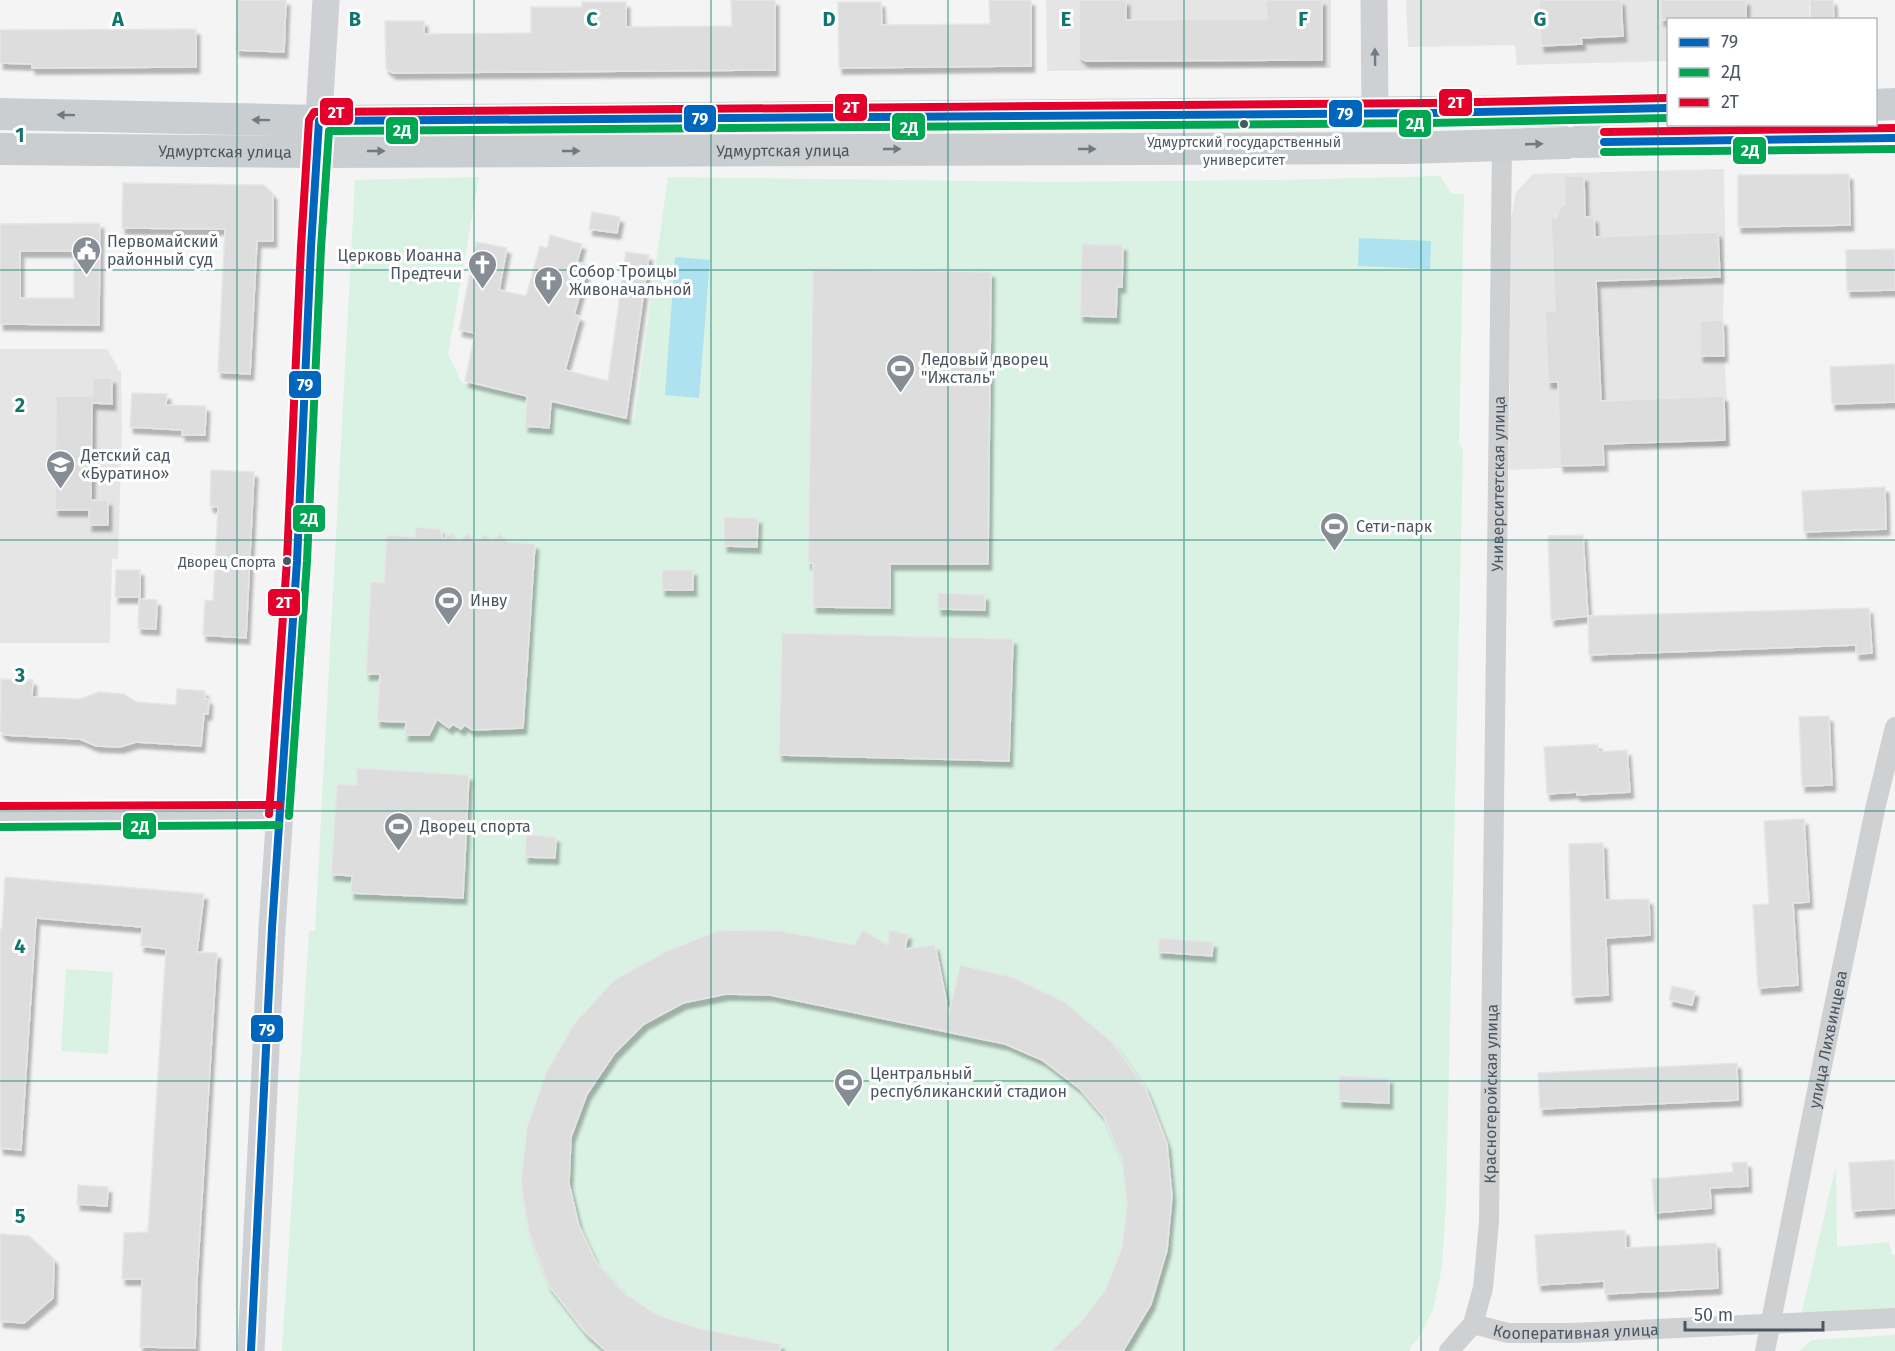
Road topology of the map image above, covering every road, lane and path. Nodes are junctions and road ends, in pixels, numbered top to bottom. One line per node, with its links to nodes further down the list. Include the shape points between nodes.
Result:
1 (326, 0): 9 (main road)
2 (1374, 0): 6 (main road, one-way to 2)
3 (1895, 104): 4 (main road)
4 (1877, 105)
5 (1667, 108): 6 (main road, Удмуртская улица)
6 (1375, 113): 8 (main road, Удмуртская улица)
7 (0, 114): 9 (main road, Удмуртская улица, one-way to 7)
8 (844, 118): 9 (main road, Удмуртская улица); 14 (main road)
9 (320, 121): 15 (main road)
10 (1838, 132): 11 (main road, Удмуртская улица); 12 (main road, Удмуртская улица, one-way to 10)
11 (1895, 138)
12 (1502, 145): 14 (main road, Удмуртская улица, one-way to 12); 19 (street, Университетская улица)
13 (0, 149): 15 (main road, Удмуртская улица)
14 (845, 149): 15 (main road, Удмуртская улица, one-way to 14)
15 (317, 153): 17 (main road, via 297,561)
16 (1895, 727): 22 (street, улица Лихвинцева)
17 (279, 815): 18 (main road); 23 (main road)
18 (0, 817)
19 (1493, 824): 21 (street, Красногеройская улица, via 1489,1222 1483,1288)
20 (1895, 1318): 22 (street, Кооперативная улица)
21 (1473, 1324): 22 (street, Кооперативная улица, via 1508,1334); 24 (street, Красногеройская улица)
22 (1771, 1324): 25 (street, улица Лихвинцева)
23 (251, 1351)
24 (1449, 1351)
25 (1765, 1351)

